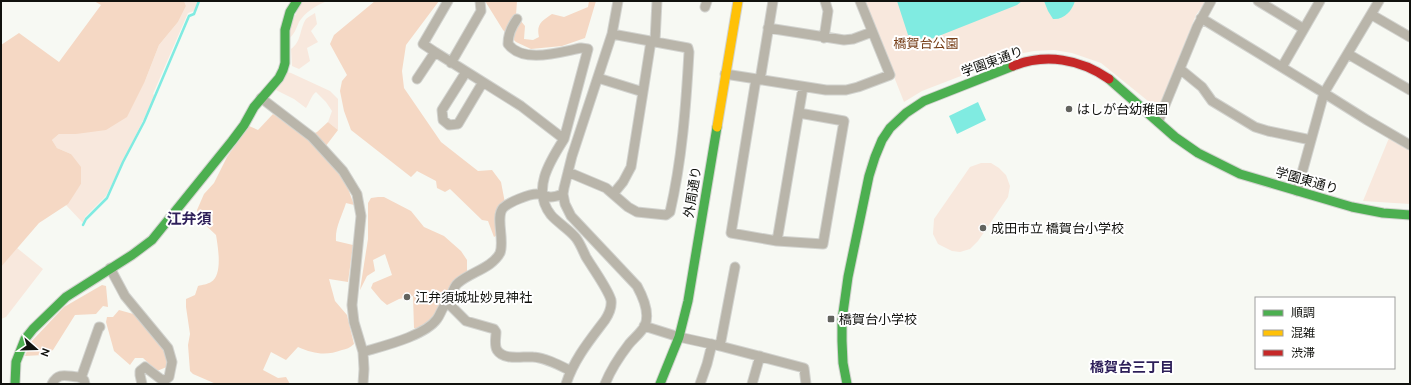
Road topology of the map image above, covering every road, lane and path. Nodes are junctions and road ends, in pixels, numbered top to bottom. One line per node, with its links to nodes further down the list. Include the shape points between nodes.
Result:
1 (297, 1): 39 (street, via 284,30 283,70)
2 (448, 1): 24 (street, via 423,44)
3 (480, 1): 26 (street, via 481,12)
4 (618, 1): 20 (street)
5 (657, 1): 23 (street)
6 (738, 1): 30 (street, 外周通り)
7 (773, 1): 17 (street)
8 (825, 1): 21 (street, via 828,11)
9 (860, 1): 19 (street)
10 (1211, 1): 15 (street)
11 (1258, 1): 18 (street)
12 (1320, 1): 18 (street)
13 (1379, 1): 14 (street)
14 (1372, 15): 22 (street); 25 (street)
15 (1201, 18): 27 (street); 28 (street)
16 (517, 19): 42 (street, via 508,38 508,44 515,52 531,56 588,49)
17 (768, 28): 21 (street); 32 (street)
18 (1304, 29): 27 (street)
19 (872, 32): 21 (street, via 859,38 844,40); 35 (street, via 890,76 846,90)
20 (612, 34): 23 (street); 31 (street)
21 (824, 38)
22 (1410, 38)
23 (653, 41): 37 (street); 47 (street, via 688,48 689,52 681,151 670,212 666,215 637,212)
24 (435, 52): 26 (street); 33 (street)
25 (1348, 54): 36 (street); 38 (street)
26 (451, 62): 29 (street)
27 (1282, 67): 38 (street)
28 (1180, 69): 41 (street); 43 (street, via 1202,87 1212,101 1255,127)
29 (466, 72): 34 (street); 34 (street, via 442,110 443,120 449,125 458,124)
30 (725, 74): 32 (street); 57 (street, 外周通り, via 688,301)
31 (598, 78): 37 (street); 45 (street)
32 (758, 79): 35 (street); 51 (street, via 731,233)
33 (417, 80)
34 (483, 82): 42 (street, via 521,106)
35 (803, 87): 40 (street)
36 (1410, 90)
37 (643, 92): 47 (street, via 631,167)
38 (1324, 93): 43 (street); 44 (street)
39 (261, 98): 53 (street, via 244,125 159,233); 59 (street, via 312,137 343,171 357,194 362,216 352,305)
40 (799, 112): 51 (street); 51 (street, via 844,121 826,229 823,244)
41 (1158, 122): 46 (street, 学園東通り, via 1198,153 1223,166 1240,174); 73 (street, 学園東通り, via 1096,70 1079,63 1047,58 1020,63 924,100 899,117 882,140 872,166 844,302 841,353)
42 (564, 139): 49 (street, via 544,178)
43 (1311, 140): 46 (street)
44 (1410, 145)
45 (568, 172): 47 (street); 48 (street)
46 (1297, 191): 50 (street, 学園東通り, via 1383,213)
47 (614, 193)
48 (563, 194): 49 (street, via 552,197); 55 (street, via 571,216 642,294 646,310)
49 (543, 195): 54 (street, via 536,194 516,200 504,207 500,214 502,242 499,254 492,263 457,284); 61 (street, via 550,214 576,237 611,300 608,316)
50 (1410, 215)
51 (777, 241)
52 (735, 267): 58 (street)
53 (110, 268): 63 (street, via 66,297 33,329 16,362); 65 (street, via 125,296 168,348 172,362 169,377 164,381 149,369 140,371)
54 (448, 303): 59 (street, via 434,323 419,332 393,344); 61 (street, via 466,321 494,329 497,350 501,354 508,357 542,358)
55 (644, 326): 57 (street); 68 (street, via 614,364)
56 (100, 327): 62 (street)
57 (679, 337): 58 (street); 69 (street, 外周通り)
58 (716, 345): 60 (street); 70 (street)
59 (363, 352): 66 (street)
60 (760, 356): 71 (street); 72 (street, via 804,368)
61 (570, 371): 67 (street)
62 (83, 381): 64 (street, via 78,377 59,376)
63 (15, 384)
64 (52, 384)
65 (142, 384)
66 (363, 384)
67 (566, 384)
68 (605, 384)
69 (660, 384)
70 (700, 384)
71 (752, 384)
72 (806, 384)
73 (847, 384)

